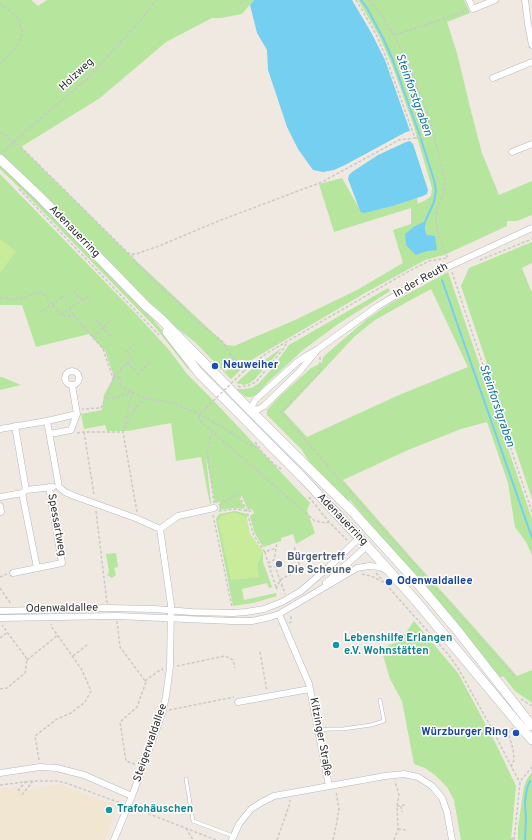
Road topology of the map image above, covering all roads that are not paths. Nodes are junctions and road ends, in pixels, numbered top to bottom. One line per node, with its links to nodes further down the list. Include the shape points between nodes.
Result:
1 (469, 0): 2 (street, via 473,9)
2 (495, 0)
3 (525, 0): 4 (street)
4 (530, 23): 5 (street)
5 (532, 45)
6 (532, 62): 7 (street)
7 (493, 78)
8 (532, 144): 9 (street)
9 (512, 152)
10 (0, 159): 12 (main road, Adenauerring)
11 (532, 228): 13 (street, In der Reuth, via 426,276 378,306)
12 (146, 306): 15 (main road, Adenauerring); 17 (main road, Adenauerring, via 199,373)
13 (318, 349): 15 (street, In der Reuth, via 300,371 264,406); 15 (street, In der Reuth, via 296,363 256,399)
14 (72, 385): 16 (street)
15 (251, 411): 17 (main road); 30 (main road, Adenauerring)
16 (76, 412): 18 (street); 21 (street, via 71,430)
17 (243, 418): 31 (main road, Adenauerring)
18 (47, 421): 19 (street); 21 (street)
19 (15, 426): 20 (street); 24 (street)
20 (0, 429)
21 (50, 434): 23 (street)
22 (49, 487): 23 (street, Spessartweg); 24 (street, Spessartweg); 33 (street, Spessartweg, via 62,563)
23 (59, 487): 29 (street, via 65,492 138,519)
24 (24, 492): 25 (street, Spessartweg); 33 (street)
25 (0, 497)
26 (0, 506): 28 (street)
27 (214, 508): 29 (street, via 178,516)
28 (0, 512)
29 (160, 530): 38 (street)
30 (372, 533): 31 (main road); 32 (main road); 45 (main road, Adenauerring, via 457,630)
31 (359, 538): 32 (main road, Adenauerring); 38 (street, Odenwaldallee, via 301,591 264,609 233,613)
32 (367, 546): 34 (main road, Adenauerring); 36 (street, Odenwaldallee)
33 (37, 568): 35 (street, Spessartweg)
34 (389, 571): 36 (street, Odenwaldallee, via 380,567 357,568); 47 (main road, Adenauerring)
35 (12, 573)
36 (316, 592): 39 (street, Odenwaldallee)
37 (0, 610): 38 (street, Odenwaldallee)
38 (171, 610): 41 (street)
39 (279, 614): 41 (street, Odenwaldallee, via 252,621); 42 (street, Kitzinger Straße)
40 (0, 618): 41 (street, Odenwaldallee)
41 (171, 618): 51 (street, Steigerwaldallee, via 170,667 163,711)
42 (310, 689): 44 (street, Kitzinger Straße); 46 (street, Kitzinger Straße)
43 (380, 700): 46 (lane, via 384,721 343,729)
44 (238, 702)
45 (532, 726)
46 (318, 730): 50 (street, Kitzinger Straße)
47 (532, 740)
48 (0, 773): 51 (street, via 40,767 57,768 84,775)
49 (186, 779): 52 (lane, via 194,820)
50 (332, 786): 52 (street, via 274,796 262,802 251,809 239,824); 54 (street, via 393,775 418,777 432,786 442,798)
51 (132, 796): 53 (street, Steigerwaldallee)
52 (233, 838)
53 (114, 840)
54 (452, 840)

